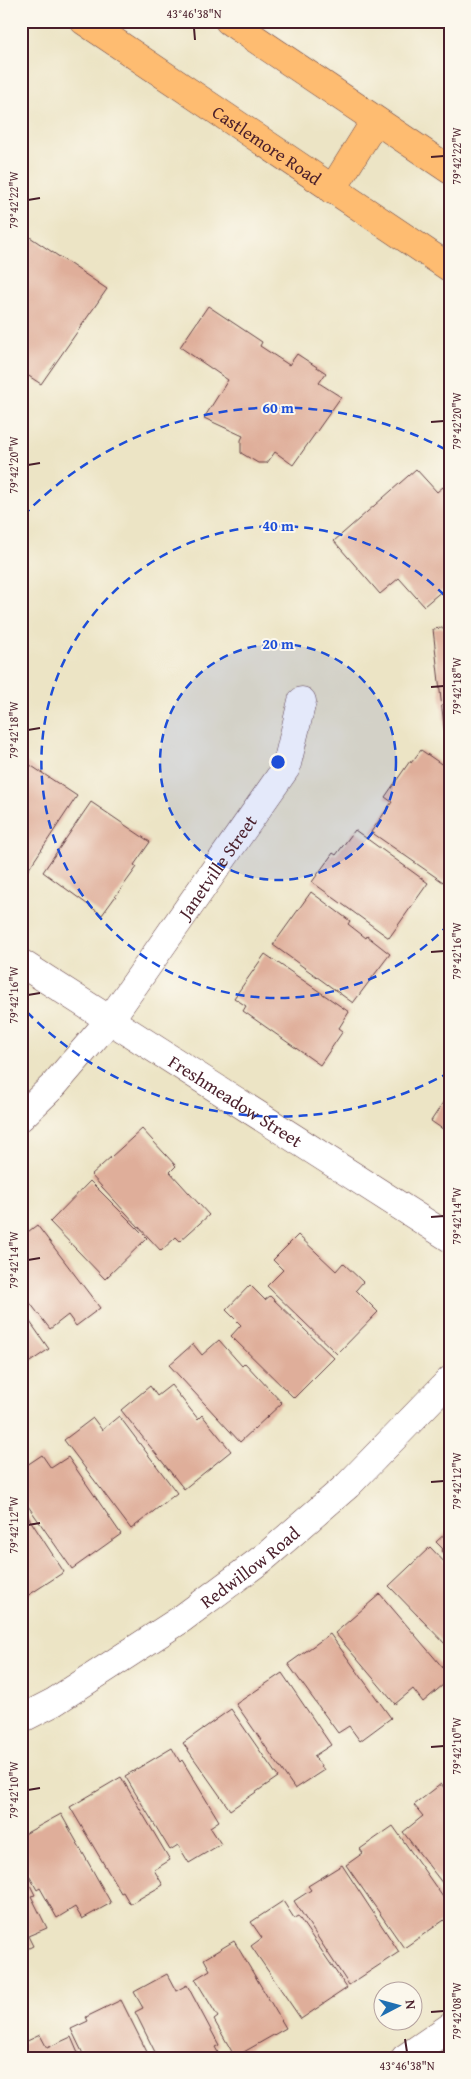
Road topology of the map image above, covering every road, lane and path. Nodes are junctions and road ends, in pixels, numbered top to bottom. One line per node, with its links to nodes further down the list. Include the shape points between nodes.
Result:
1 (84, 21): 5 (main road, Castlemore Road)
2 (229, 21): 3 (main road)
3 (375, 121): 4 (main road); 5 (main road)
4 (450, 170)
5 (332, 190): 6 (main road, Castlemore Road)
6 (450, 268)
7 (302, 701): 9 (street, Janetville Street, via 286,768)
8 (21, 963): 9 (street, Freshmeadow Street)
9 (109, 1020): 10 (street, Janetville Street, via 54,1085); 11 (street, Freshmeadow Street)
10 (21, 1117)
11 (450, 1238)
12 (450, 1380): 13 (street, Redwillow Road, via 348,1485 266,1556 180,1620 54,1702)
13 (21, 1719)
14 (450, 2027): 15 (street)
15 (405, 2058)

